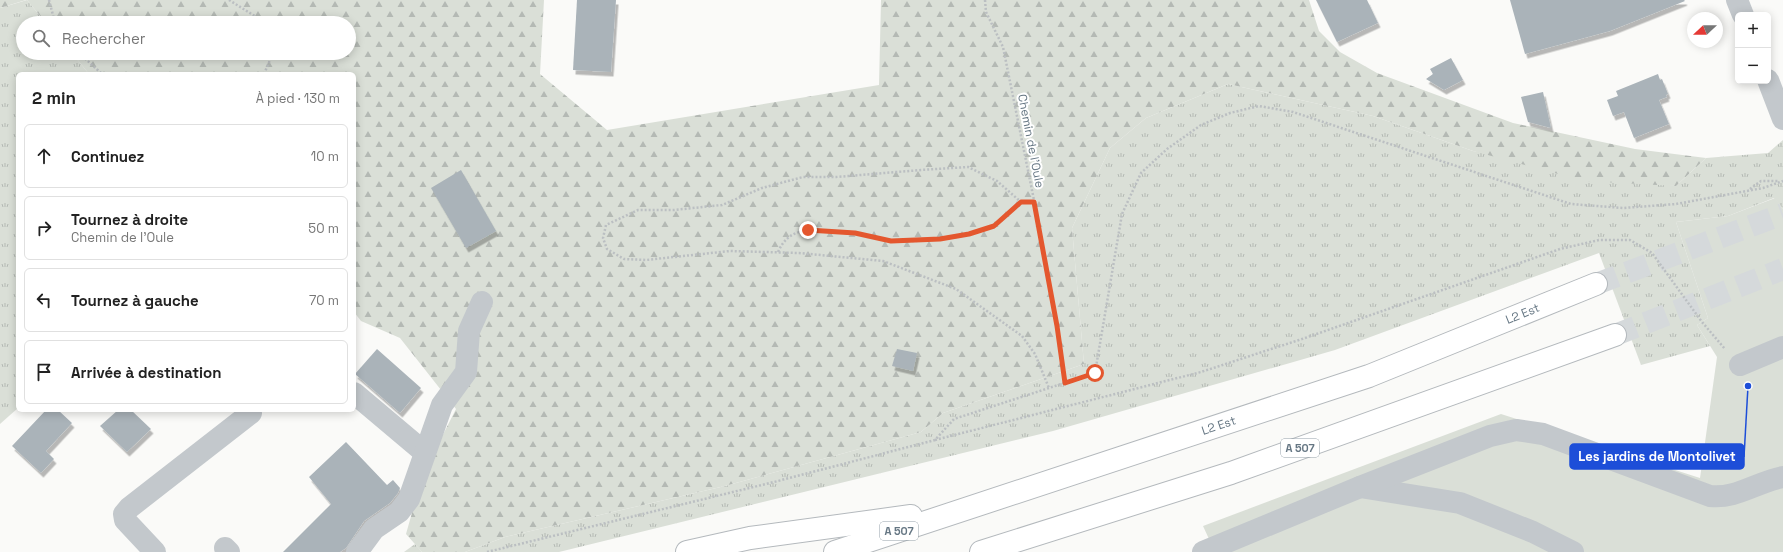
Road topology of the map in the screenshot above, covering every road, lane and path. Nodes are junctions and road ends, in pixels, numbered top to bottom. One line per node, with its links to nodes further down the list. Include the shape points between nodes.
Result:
1 (49, 0): 6 (path)
2 (229, 0): 7 (path)
3 (985, 0): 17 (path, Chemin de l'Oule, via 986,12 1003,47)
4 (1737, 0): 5 (lane)
5 (1742, 12)
6 (53, 16)
7 (255, 16)
8 (87, 60): 10 (path)
9 (270, 60): 11 (path)
10 (100, 72)
11 (265, 72)
12 (1770, 84): 13 (lane)
13 (1783, 119)
14 (1782, 181): 15 (path); 15 (path, via 1761,182)
15 (1747, 191): 24 (path, via 1668,205 1623,208 1571,204 1293,112 1259,106 1230,113 1201,125 1167,149 1141,173 1122,214 1095,373)
16 (1021, 202): 17 (path); 18 (path, via 994,226 969,234 940,239 891,241 855,233 808,230 789,236 782,242); 18 (path, via 997,181 968,167 803,177 762,188 722,205 674,210 638,210 606,225 603,238 607,249 624,259 646,260 730,251)
17 (1034, 202): 24 (path, Chemin de l'Oule)
18 (778, 252): 25 (path, via 883,261 956,289 1022,336 1035,354)
19 (1596, 284): 32 (highway, L2 Est / A 507, via 1369,376)
20 (482, 302): 29 (lane, via 469,331 466,372 442,405)
21 (1615, 335): 39 (highway, A 507, via 1230,473)
22 (1783, 347): 23 (lane)
23 (1740, 365): 28 (path, via 1702,322 1652,253 1630,240 1599,240 1560,249 1200,372)
24 (1065, 383): 25 (path)
25 (1049, 388): 28 (path, via 954,418)
26 (356, 395): 29 (lane)
27 (251, 413): 34 (lane, via 124,514 125,520)
28 (935, 440): 36 (path)
29 (424, 452): 35 (lane, via 409,499 399,512 374,529)
30 (1783, 477): 31 (lane, via 1730,496 1710,496 1543,434 1516,430 1490,436)
31 (1360, 486): 33 (lane); 41 (lane, via 1460,503 1533,532)
32 (964, 509): 37 (highway, via 750,538); 38 (highway, L2 Est / A 507)
33 (1233, 546): 40 (lane)
34 (155, 552)
35 (357, 552)
36 (487, 552)
37 (687, 552)
38 (835, 552)
39 (981, 552)
40 (1203, 552)
41 (1573, 552)

